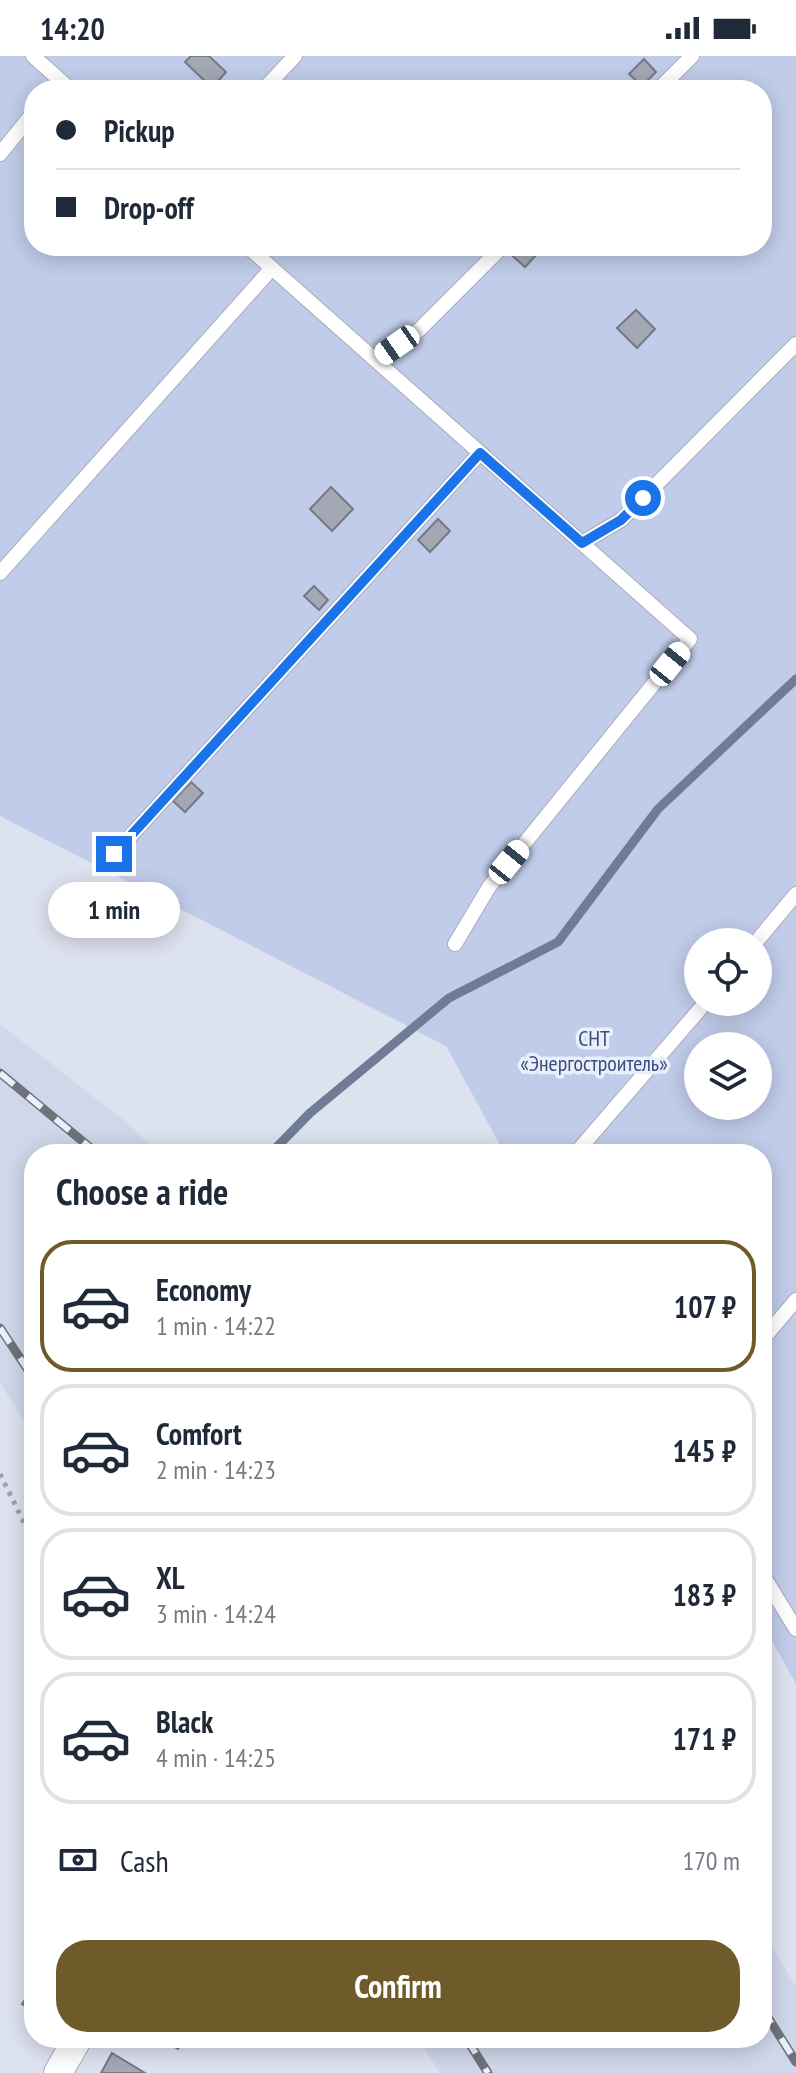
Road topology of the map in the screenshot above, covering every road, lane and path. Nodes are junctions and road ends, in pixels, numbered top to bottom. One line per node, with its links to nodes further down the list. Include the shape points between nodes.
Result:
1 (33, 56): 4 (lane)
2 (295, 56): 5 (lane)
3 (692, 56): 6 (lane)
4 (55, 80)
5 (272, 80)
6 (668, 80)
7 (24, 124): 8 (lane)
8 (0, 154)
9 (258, 256): 11 (lane)
10 (493, 256): 13 (lane, via 419,330)
11 (272, 268): 13 (lane); 16 (lane)
12 (796, 344): 15 (lane, via 621,520)
13 (376, 360): 14 (lane)
14 (480, 453): 15 (lane); 17 (lane)
15 (582, 543): 20 (lane, via 690,639 489,887)
16 (0, 573)
17 (114, 854)
18 (796, 894): 19 (lane)
19 (768, 928)
20 (455, 944)
21 (694, 1016): 22 (lane)
22 (584, 1144)
23 (796, 1300): 24 (lane)
24 (772, 1328)
25 (0, 1474): 26 (path)
26 (24, 1523)
27 (772, 1590): 28 (lane)
28 (796, 1629)
29 (72, 2048): 30 (street)
30 (58, 2073)

